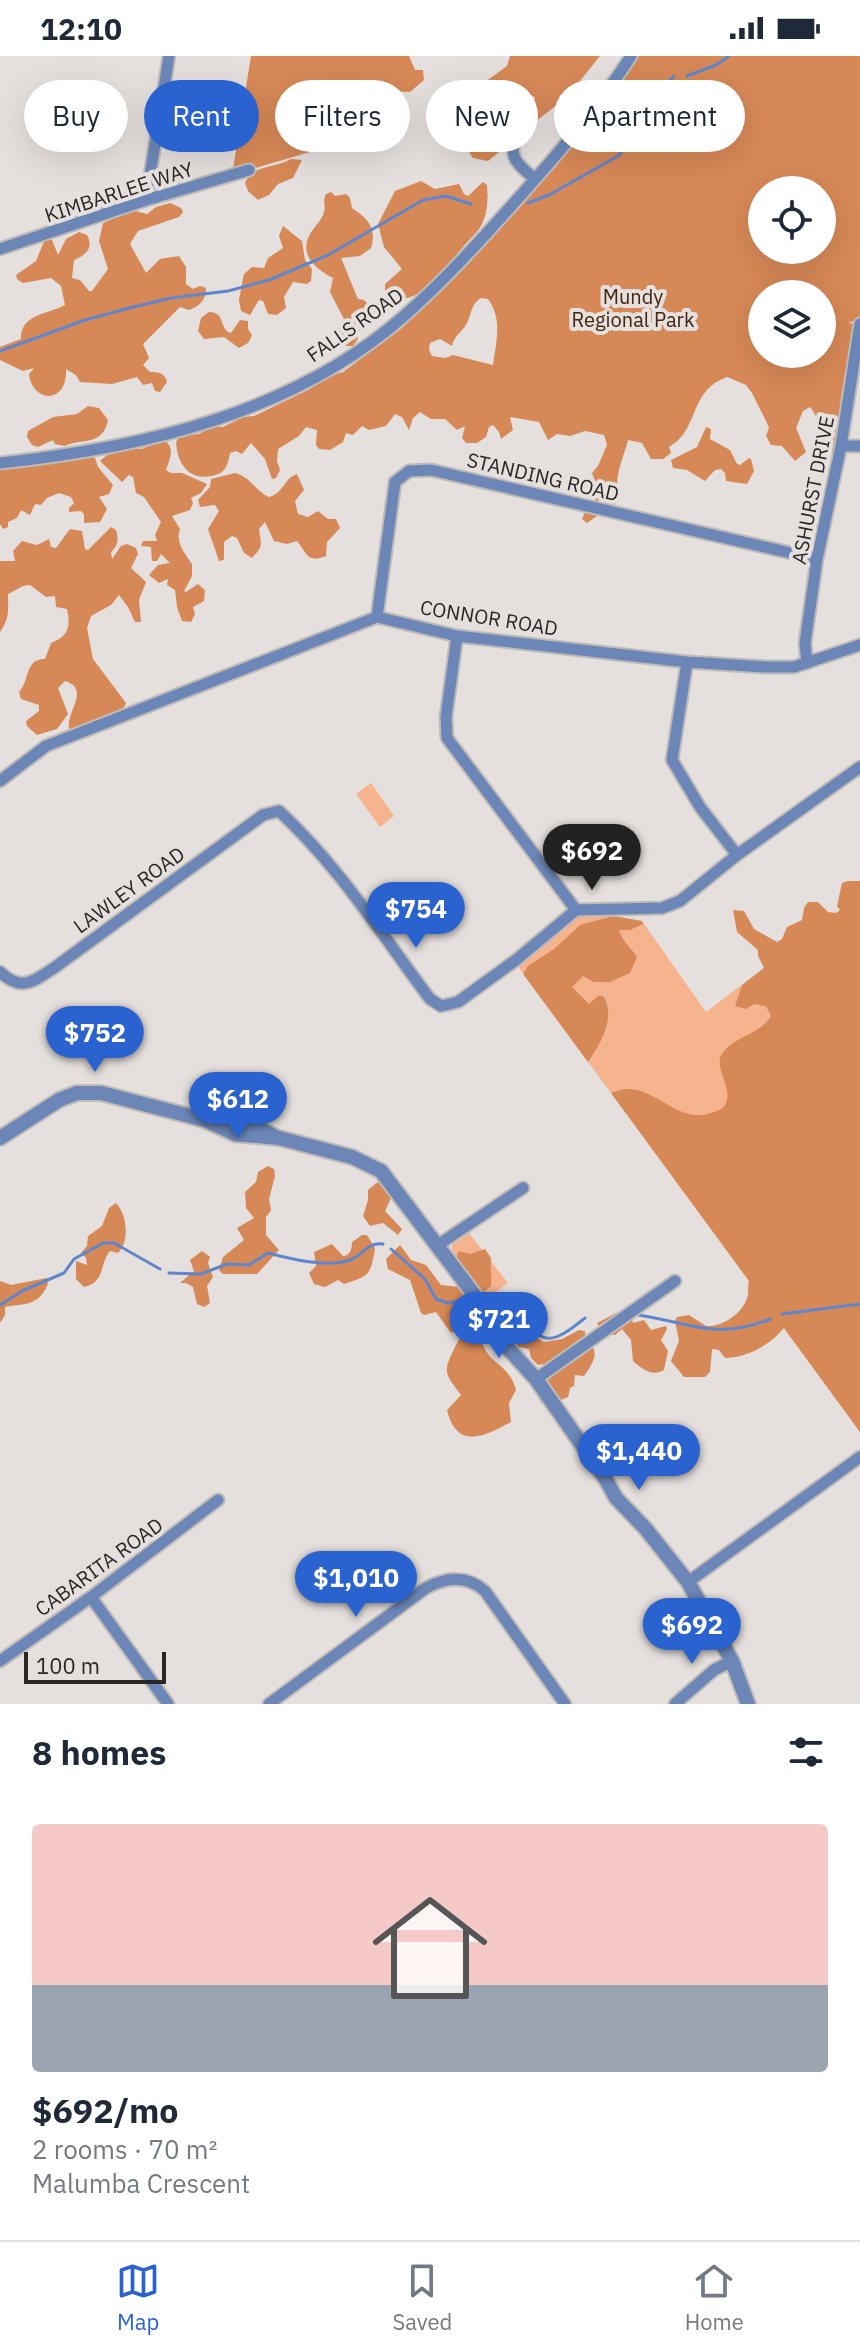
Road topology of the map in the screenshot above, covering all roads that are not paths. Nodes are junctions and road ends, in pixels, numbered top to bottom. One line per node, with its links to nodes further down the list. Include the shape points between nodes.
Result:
1 (169, 56): 6 (street)
2 (631, 56): 5 (street, FALLS ROAD)
3 (512, 152): 5 (street)
4 (249, 170): 6 (street, KIMBARLEE WAY)
5 (535, 179): 11 (street, FALLS ROAD, via 402,318 306,381 225,418 136,443)
6 (146, 200): 7 (street, KIMBARLEE WAY)
7 (0, 249)
8 (860, 324): 9 (street, ASHURST DRIVE)
9 (841, 446): 10 (street); 12 (street, ASHURST DRIVE)
10 (860, 446)
11 (0, 463)
12 (817, 559): 13 (street, STANDING ROAD, via 431,470 409,471 395,482); 17 (street, ASHURST DRIVE)
13 (377, 617): 14 (street, CONNOR ROAD); 19 (street, via 46,746)
14 (457, 636): 16 (street, CONNOR ROAD); 21 (street, via 447,738)
15 (860, 645): 17 (street, CONNOR ROAD)
16 (687, 662): 17 (street, CONNOR ROAD, via 766,667); 20 (street, via 672,760)
17 (807, 663)
18 (860, 767): 20 (street)
19 (0, 781)
20 (737, 855): 21 (street, via 680,901 662,908)
21 (576, 910): 22 (street, LAWLEY ROAD, via 458,1002 441,1006 279,811 263,815 28,984 11,982)
22 (0, 972)
23 (0, 1138): 25 (street, via 59,1100 101,1093 205,1120 235,1134 279,1138 352,1157 381,1171)
24 (523, 1188): 25 (street)
25 (438, 1245): 27 (street, via 523,1355)
26 (675, 1281): 27 (street)
27 (533, 1376): 30 (street)
28 (860, 1457): 30 (street)
29 (218, 1500): 31 (street, CABARITA ROAD)
30 (688, 1582): 33 (street)
31 (91, 1597): 32 (street, CABARITA ROAD); 34 (street)
32 (0, 1661)
33 (732, 1661): 37 (street); 38 (street)
34 (168, 1704)
35 (269, 1704): 36 (street, via 426,1588 459,1579 485,1591)
36 (565, 1704)
37 (675, 1704)
38 (748, 1704)

